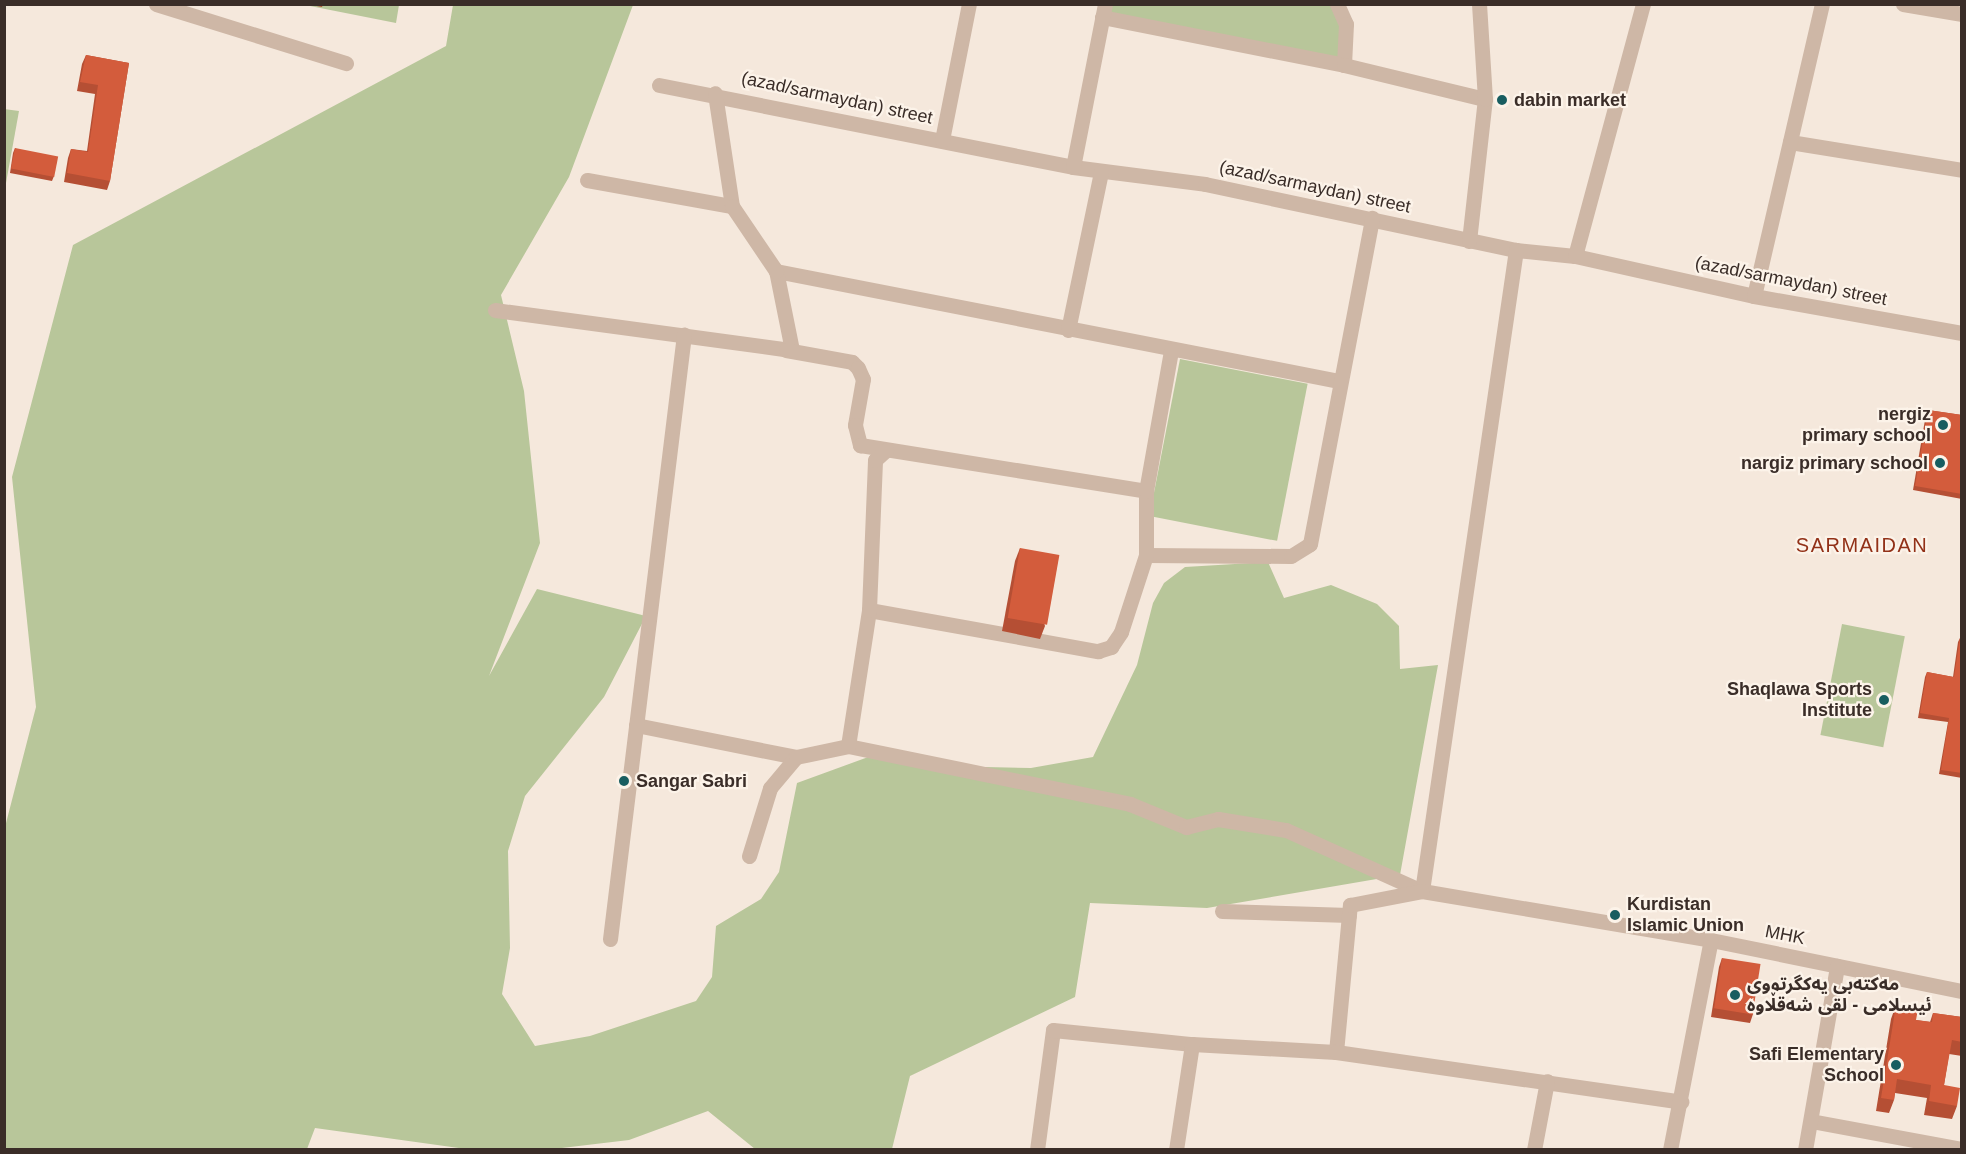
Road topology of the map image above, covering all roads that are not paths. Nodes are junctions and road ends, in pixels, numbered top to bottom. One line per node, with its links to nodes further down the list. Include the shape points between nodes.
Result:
1 (156, 4): 10 (street)
2 (969, 4): 15 (street)
3 (1337, 4): 11 (street, via 1346,24)
4 (1479, 4): 14 (street)
5 (1643, 4): 25 (street)
6 (1822, 4): 16 (street)
7 (1903, 4): 9 (street)
8 (1104, 11): 11 (street); 17 (street)
9 (1962, 14)
10 (346, 63)
11 (1344, 65): 14 (street)
12 (659, 85): 13 (street, (azad/sarmaydan) street)
13 (715, 93): 15 (street, (azad/sarmaydan) street); 21 (street)
14 (1485, 99): 23 (street)
15 (942, 140): 17 (street, (azad/sarmaydan) street)
16 (1790, 142): 18 (street); 27 (street)
17 (1073, 167): 19 (street, (azad/sarmaydan) street)
18 (1962, 170)
19 (1101, 172): 22 (street, (azad/sarmaydan) street, via 1205,184); 29 (street)
20 (587, 180): 21 (street)
21 (732, 206): 26 (street)
22 (1372, 218): 23 (street, (azad/sarmaydan) street); 34 (street)
23 (1469, 241): 24 (street, (azad/sarmaydan) street)
24 (1516, 250): 25 (street, (azad/sarmaydan) street); 43 (street)
25 (1575, 256): 27 (street, (azad/sarmaydan) street)
26 (776, 271): 29 (street); 32 (street, via 792,350)
27 (1754, 296): 30 (street, (azad/sarmaydan) street)
28 (495, 310): 31 (street)
29 (1068, 330): 33 (street)
30 (1962, 333)
31 (684, 335): 32 (street); 39 (street)
32 (786, 350): 35 (street, via 852,362 863,379 856,439 860,445)
33 (1171, 350): 34 (street); 36 (street)
34 (1339, 381): 37 (street, via 1310,544 1291,556)
35 (886, 450): 36 (street); 38 (street, via 875,460)
36 (1146, 491): 37 (street)
37 (1146, 555): 38 (street, via 1121,632 1111,647 1098,651)
38 (869, 610): 40 (street)
39 (636, 725): 41 (street); 46 (street)
40 (848, 746): 41 (street); 43 (street, via 1130,804 1186,827 1218,819 1286,830)
41 (796, 757): 42 (street, via 771,788)
42 (749, 856)
43 (1422, 891): 45 (street, via 1350,905); 47 (street, MHK)
44 (1222, 911): 45 (street)
45 (1349, 915): 51 (street)
46 (610, 939)
47 (1711, 940): 48 (street, MHK); 53 (street)
48 (1837, 966): 49 (street, MHK); 54 (street)
49 (1962, 990)
50 (1192, 1044): 51 (street); 55 (street, via 1053,1030); 56 (street)
51 (1336, 1052): 52 (street)
52 (1547, 1081): 53 (street); 57 (street)
53 (1681, 1102): 58 (street)
54 (1811, 1121): 59 (street); 60 (street)
55 (1037, 1149)
56 (1176, 1149)
57 (1533, 1149)
58 (1670, 1149)
59 (1805, 1149)
60 (1962, 1149)

